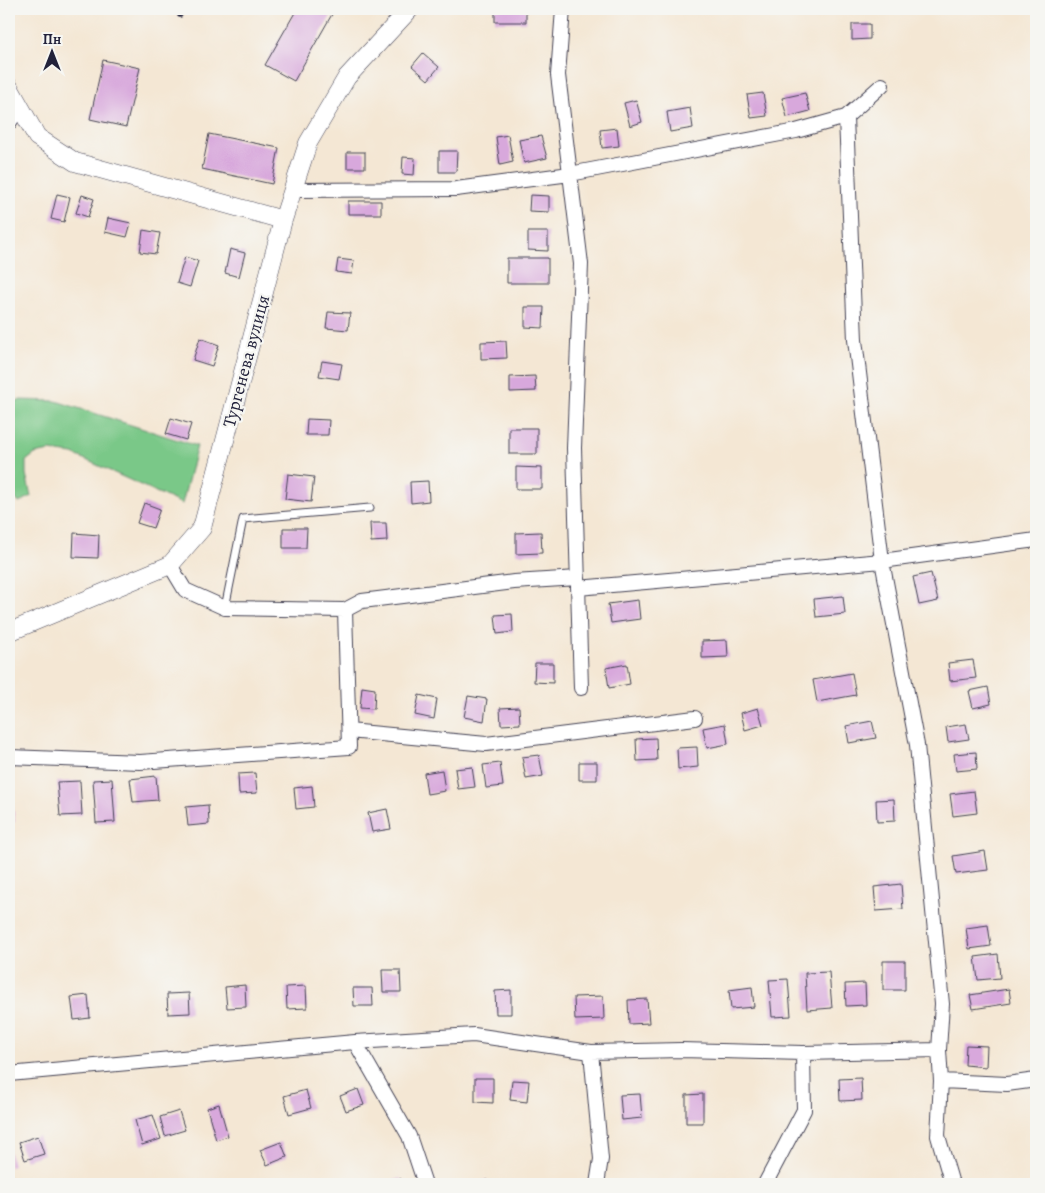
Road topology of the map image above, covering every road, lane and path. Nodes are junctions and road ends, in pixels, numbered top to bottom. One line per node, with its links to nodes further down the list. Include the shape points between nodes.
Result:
1 (410, 9): 9 (street, Тургенева вулиця, via 347,78 308,142)
2 (563, 9): 8 (street, via 558,75)
3 (882, 85): 6 (street)
4 (9, 87): 5 (street)
5 (19, 108): 7 (street); 10 (street, via 37,137 75,162)
6 (846, 117): 8 (street, via 796,131); 13 (street, via 855,340)
7 (9, 123)
8 (570, 174): 9 (street, via 456,189); 15 (street, via 581,264 574,448)
9 (294, 190): 10 (street, Тургенева вулиця)
10 (283, 220): 14 (street, Тургенева вулиця, via 202,528)
11 (370, 508): 16 (lane, via 243,519)
12 (1036, 540): 13 (street)
13 (882, 562): 15 (street); 24 (street, via 917,745 942,1004)
14 (170, 565): 16 (street, via 184,590); 18 (street, Тургенева вулиця)
15 (578, 584): 17 (street, via 514,582 362,601); 19 (street)
16 (225, 608): 17 (street)
17 (346, 610): 21 (street)
18 (9, 632)
19 (581, 688)
20 (695, 718): 21 (street, via 486,744)
21 (349, 731): 22 (street, via 349,747 140,762)
22 (9, 757)
23 (355, 1042): 25 (street, via 474,1035); 27 (street); 30 (street, via 410,1136)
24 (939, 1050): 26 (street); 29 (street)
25 (591, 1052): 26 (street); 31 (street, via 601,1160)
26 (803, 1053): 32 (street, via 804,1110)
27 (9, 1074)
28 (1036, 1080): 29 (street, via 1007,1084)
29 (942, 1081): 33 (street, via 938,1136)
30 (425, 1184)
31 (597, 1184)
32 (765, 1184)
33 (952, 1184)

